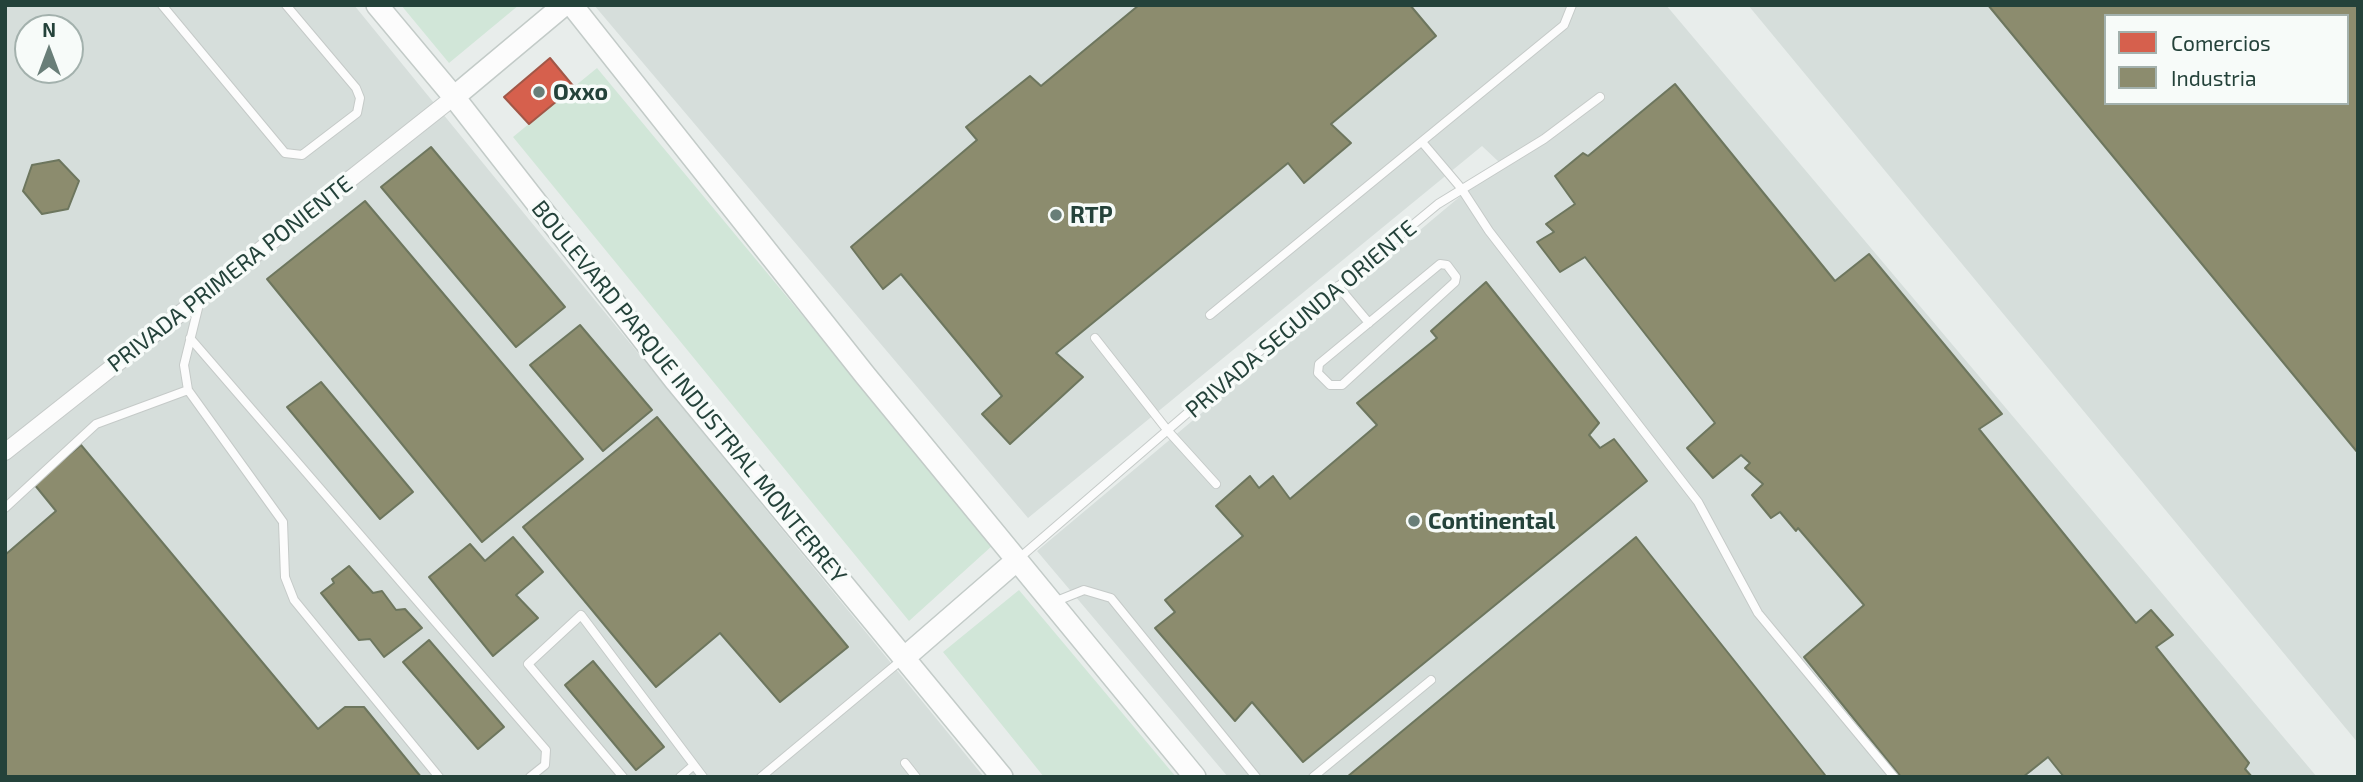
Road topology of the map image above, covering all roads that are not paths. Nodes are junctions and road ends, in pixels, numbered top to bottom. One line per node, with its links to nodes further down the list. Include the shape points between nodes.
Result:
1 (162, 5): 2 (lane, via 285,153 296,156 356,113 360,98)
2 (286, 5)
3 (377, 5): 7 (street, BOULEVARD PARQUE INDUSTRIAL MONTERREY)
4 (564, 5): 7 (street)
5 (572, 5): 22 (street)
6 (1572, 5): 9 (lane, via 1564,25)
7 (454, 97): 12 (street, PRIVADA PRIMERA PONIENTE); 24 (street, BOULEVARD PARQUE INDUSTRIAL MONTERREY, via 674,379)
8 (1600, 97): 10 (lane, PRIVADA SEGUNDA ORIENTE, via 1544,139)
9 (1422, 142): 10 (lane); 13 (lane)
10 (1461, 188): 11 (lane, PRIVADA SEGUNDA ORIENTE); 39 (lane, via 1489,231 1699,502 1758,613)
11 (1338, 286): 14 (lane); 18 (lane, PRIVADA SEGUNDA ORIENTE)
12 (201, 297): 15 (lane); 19 (street, PRIVADA PRIMERA PONIENTE)
13 (1210, 315)
14 (1368, 323): 14 (lane, via 1319,364 1318,373 1330,385 1342,385 1456,277 1447,265 1440,264)
15 (190, 338): 17 (lane, via 184,365); 29 (lane, via 546,750 545,765)
16 (1095, 338): 18 (lane)
17 (188, 390): 21 (lane, via 96,424); 28 (lane, via 283,522 285,577 294,600)
18 (1168, 431): 20 (lane); 22 (lane, PRIVADA SEGUNDA ORIENTE)
19 (5, 452)
20 (1216, 484)
21 (5, 508)
22 (1017, 560): 23 (street); 24 (street)
23 (1052, 603): 36 (street); 37 (lane, via 1084,590 1111,598)
24 (904, 658): 33 (lane); 35 (street, BOULEVARD PARQUE INDUSTRIAL MONTERREY)
25 (1431, 680): 38 (lane)
26 (905, 763): 34 (lane)
27 (694, 765): 30 (lane, via 582,615 528,664); 31 (lane); 32 (lane)
28 (439, 777)
29 (530, 777)
30 (623, 777)
31 (680, 777)
32 (703, 777)
33 (761, 777)
34 (916, 777)
35 (1002, 777)
36 (1195, 777)
37 (1256, 777)
38 (1314, 777)
39 (1894, 777)

